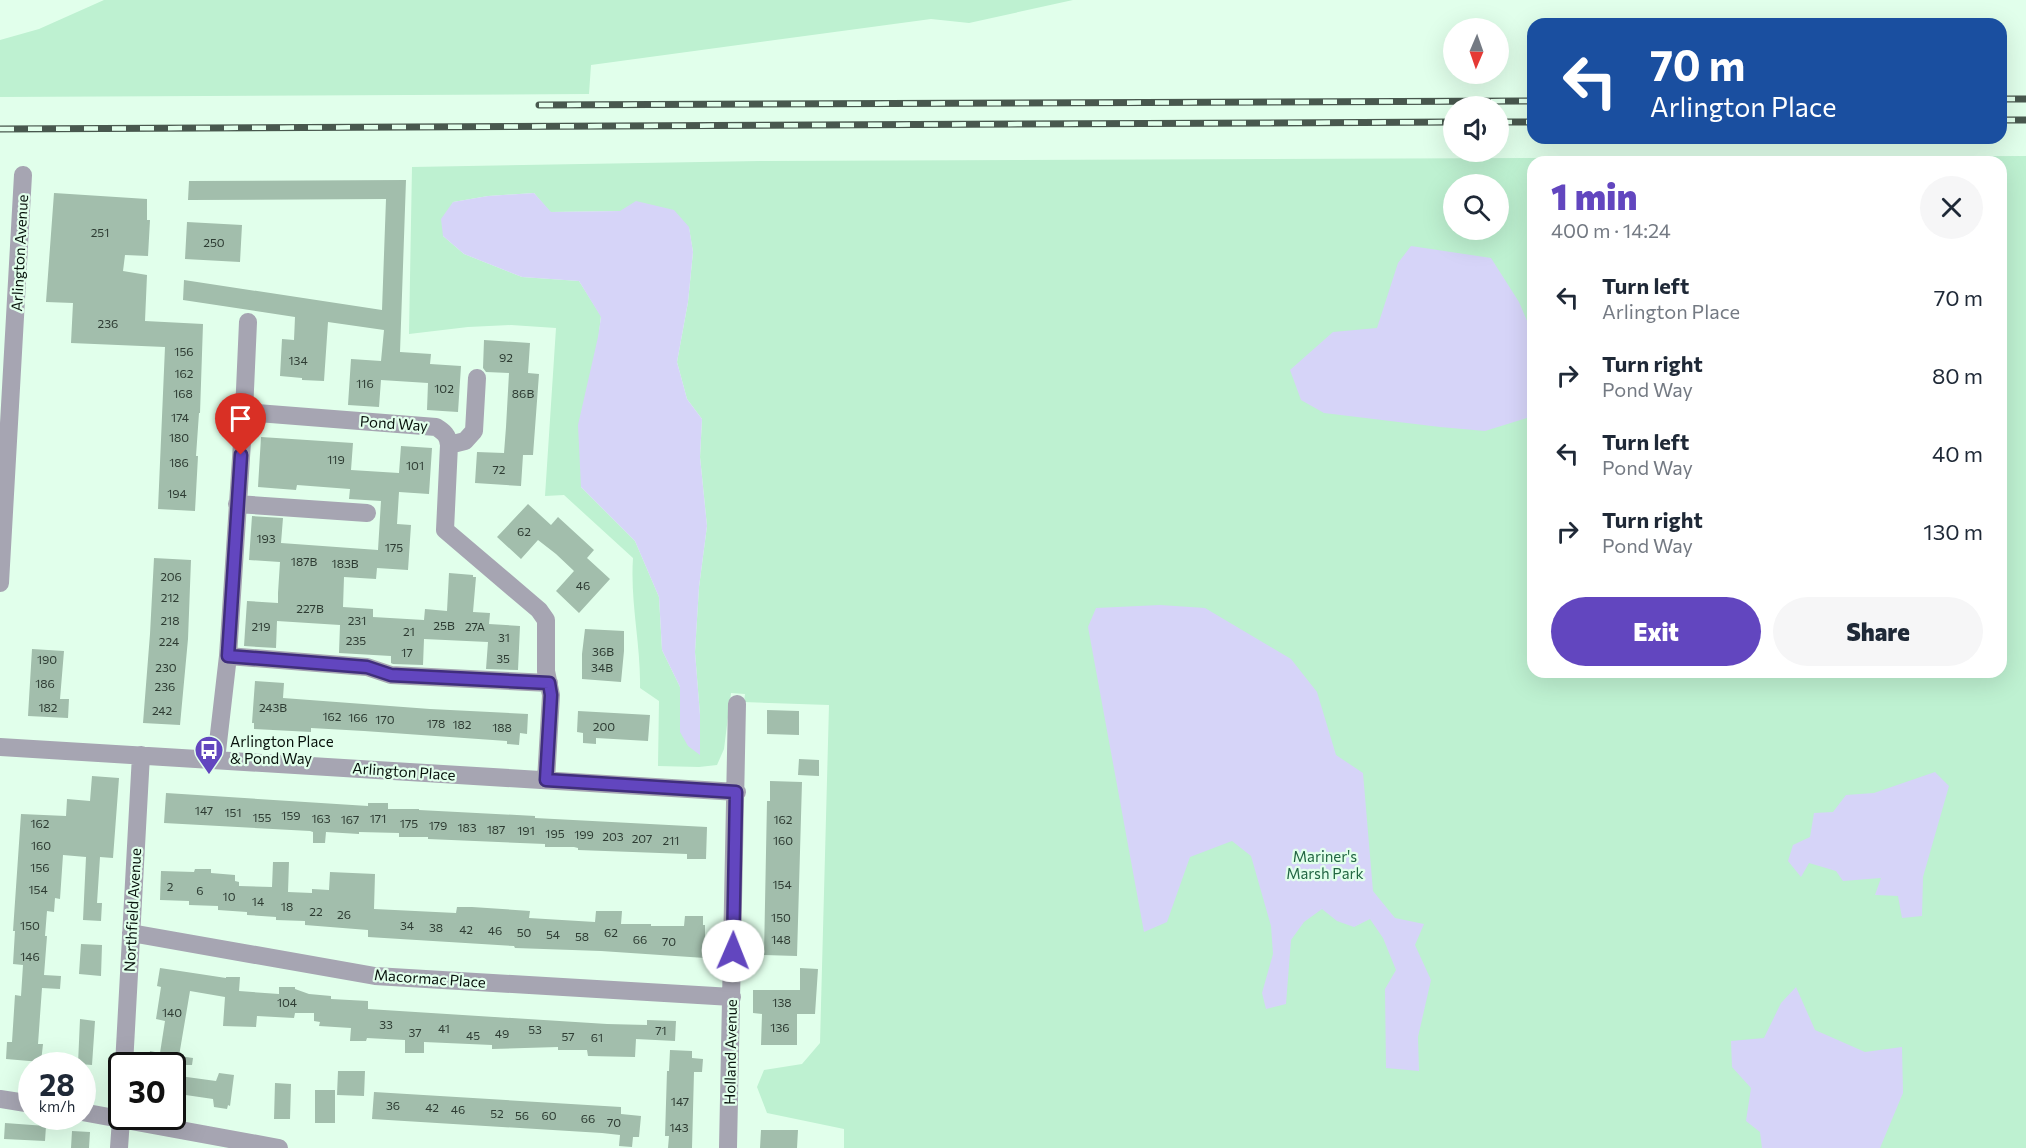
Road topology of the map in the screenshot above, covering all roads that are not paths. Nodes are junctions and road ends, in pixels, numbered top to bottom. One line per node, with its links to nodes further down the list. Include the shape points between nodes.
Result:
1 (23, 175): 8 (street, Arlington Avenue)
2 (248, 322): 4 (street)
3 (477, 378): 5 (street, via 474,431 465,441)
4 (244, 412): 5 (street, Pond Way, via 436,427 444,431); 6 (street)
5 (449, 445): 10 (street, via 445,530 546,620)
6 (237, 504): 7 (street); 9 (street)
7 (367, 513)
8 (0, 583)
9 (228, 656): 10 (street, via 367,667 391,675); 14 (street)
10 (549, 683): 15 (street)
11 (737, 704): 16 (street, Holland Avenue)
12 (0, 747): 13 (street, Arlington Place)
13 (141, 755): 14 (street, Arlington Place); 17 (street, Northfield Avenue)
14 (216, 759): 15 (street, Arlington Place)
15 (546, 780): 16 (street, Arlington Place)
16 (736, 792): 18 (street, Holland Avenue)
17 (131, 933): 18 (street, Macormac Place, via 375,975); 19 (street, Northfield Avenue)
18 (732, 997): 26 (street, Holland Avenue)
19 (125, 1052)
20 (0, 1099): 21 (street)
21 (18, 1102)
22 (186, 1127): 25 (street)
23 (120, 1130): 24 (street)
24 (119, 1148)
25 (279, 1148)
26 (728, 1148)

